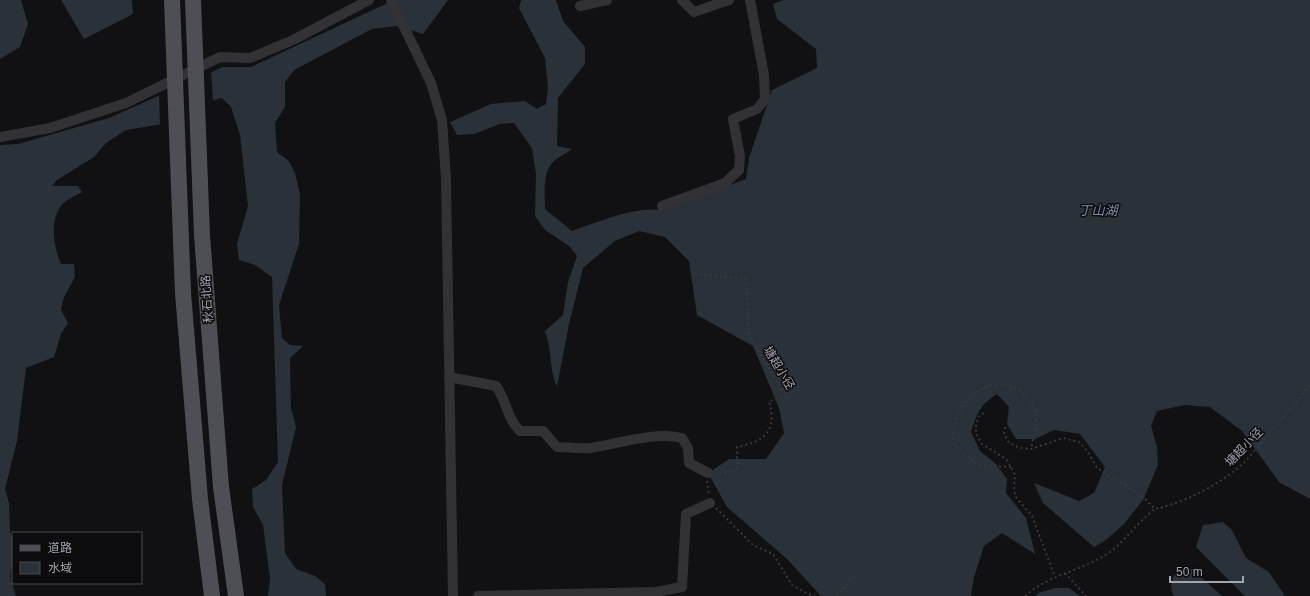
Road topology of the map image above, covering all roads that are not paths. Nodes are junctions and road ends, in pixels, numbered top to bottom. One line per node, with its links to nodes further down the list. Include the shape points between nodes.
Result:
1 (172, 0): 16 (main road, 秋石北路, via 183,293 200,499)
2 (193, 0): 17 (main road, 秋石北路, via 202,235 221,487)
3 (369, 0): 10 (street, via 293,40 250,58 220,57 126,103 50,128)
4 (391, 0): 12 (street, via 431,83 442,120 446,179)
5 (607, 0): 9 (street)
6 (682, 0): 7 (street, via 694,12)
7 (729, 0)
8 (750, 0): 11 (street, via 764,75 765,99 757,109 733,119 740,156 739,170 725,183)
9 (580, 6)
10 (0, 137)
11 (662, 206)
12 (449, 376): 13 (street, via 496,386 513,424 520,431 543,431 557,447 589,448 674,436 682,438 688,448 689,463); 18 (street)
13 (710, 474)
14 (710, 503): 15 (street, via 686,514 682,587)
15 (656, 594): 19 (street)
16 (212, 596)
17 (236, 596)
18 (453, 596)
19 (478, 596)

